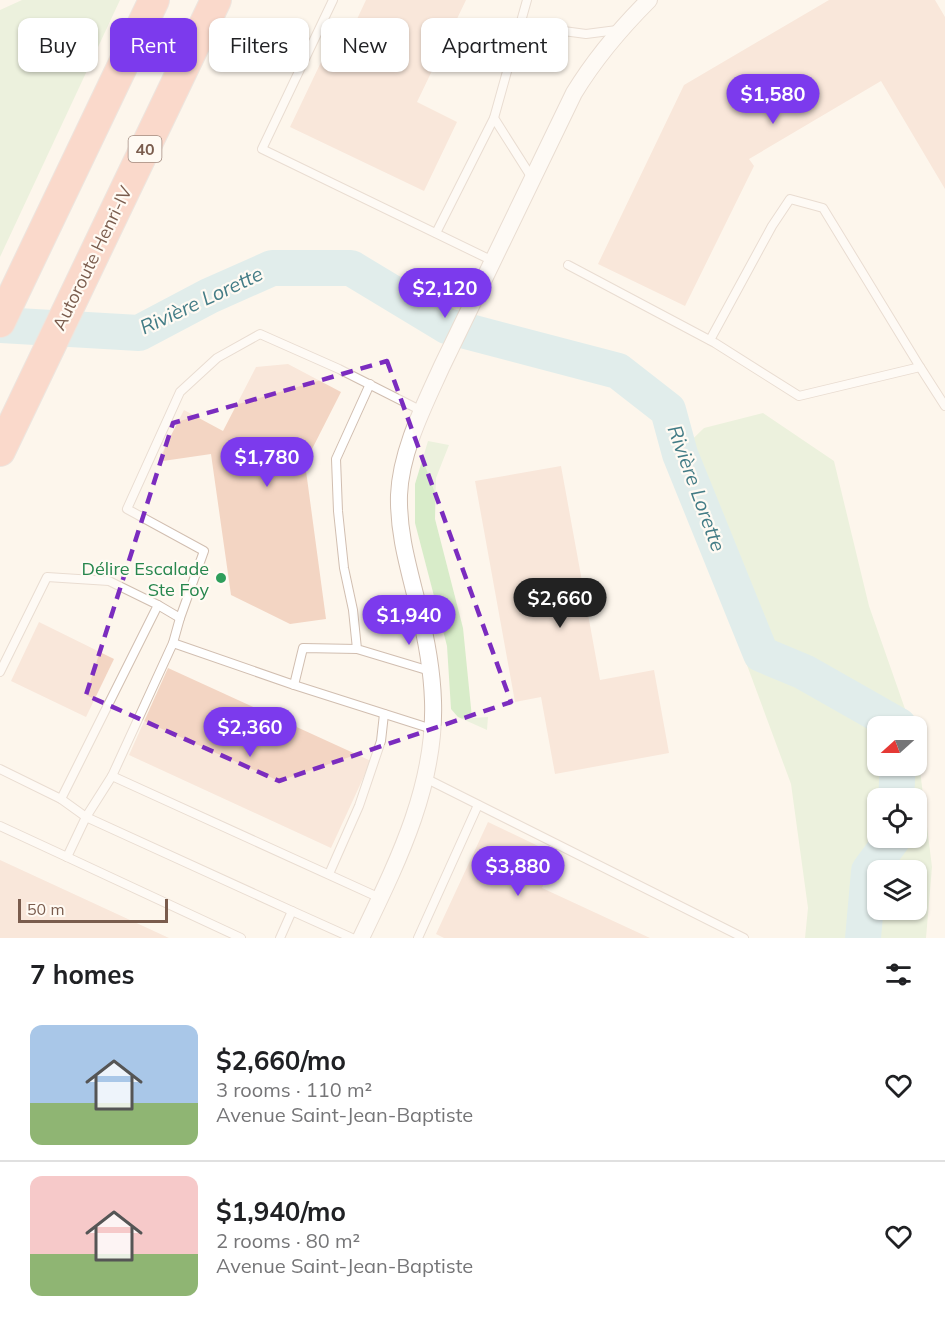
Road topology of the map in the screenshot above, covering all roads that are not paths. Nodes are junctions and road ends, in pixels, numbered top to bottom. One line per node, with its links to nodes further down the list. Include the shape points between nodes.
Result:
1 (154, 0): 15 (highway)
2 (216, 0): 21 (highway, Autoroute Henri-IV / 40)
3 (333, 0): 12 (lane, via 261,149)
4 (527, 0): 6 (lane)
5 (649, 0): 7 (street)
6 (521, 18)
7 (619, 30): 8 (lane); 11 (street, via 574,93)
8 (568, 32)
9 (506, 72): 10 (lane)
10 (494, 118): 11 (lane); 12 (lane)
11 (533, 178): 13 (street)
12 (436, 233): 13 (lane)
13 (493, 261): 20 (street)
14 (567, 265): 16 (lane)
15 (0, 322)
16 (710, 340): 17 (lane, via 799,396); 17 (lane, via 790,199 823,208)
17 (920, 368): 19 (lane)
18 (370, 384): 20 (lane); 23 (lane, via 260,334 218,358 180,392 128,510 204,551); 25 (lane, via 336,459 344,568)
19 (945, 406)
20 (422, 411): 27 (street, via 399,493 405,558)
21 (0, 451)
22 (158, 605): 23 (lane); 26 (lane, via 109,581 47,577); 34 (lane)
23 (180, 618): 24 (lane)
24 (173, 643): 28 (lane); 32 (lane)
25 (357, 649): 27 (lane); 28 (lane, via 303,648)
26 (0, 672)
27 (431, 672): 30 (street)
28 (294, 685): 29 (lane)
29 (384, 714): 30 (lane); 39 (lane, via 378,752)
30 (432, 729): 33 (street)
31 (0, 769): 34 (lane)
32 (112, 776): 36 (lane); 39 (lane)
33 (425, 778): 35 (lane); 40 (street, via 405,844)
34 (62, 799): 36 (lane)
35 (478, 805): 46 (lane); 47 (lane)
36 (86, 817): 38 (lane); 41 (lane)
37 (0, 826): 38 (lane)
38 (67, 857): 42 (lane)
39 (329, 874): 40 (lane)
40 (380, 898): 45 (street)
41 (292, 911): 43 (lane); 44 (lane)
42 (241, 938)
43 (280, 938)
44 (352, 938)
45 (361, 938)
46 (418, 938)
47 (744, 938)

